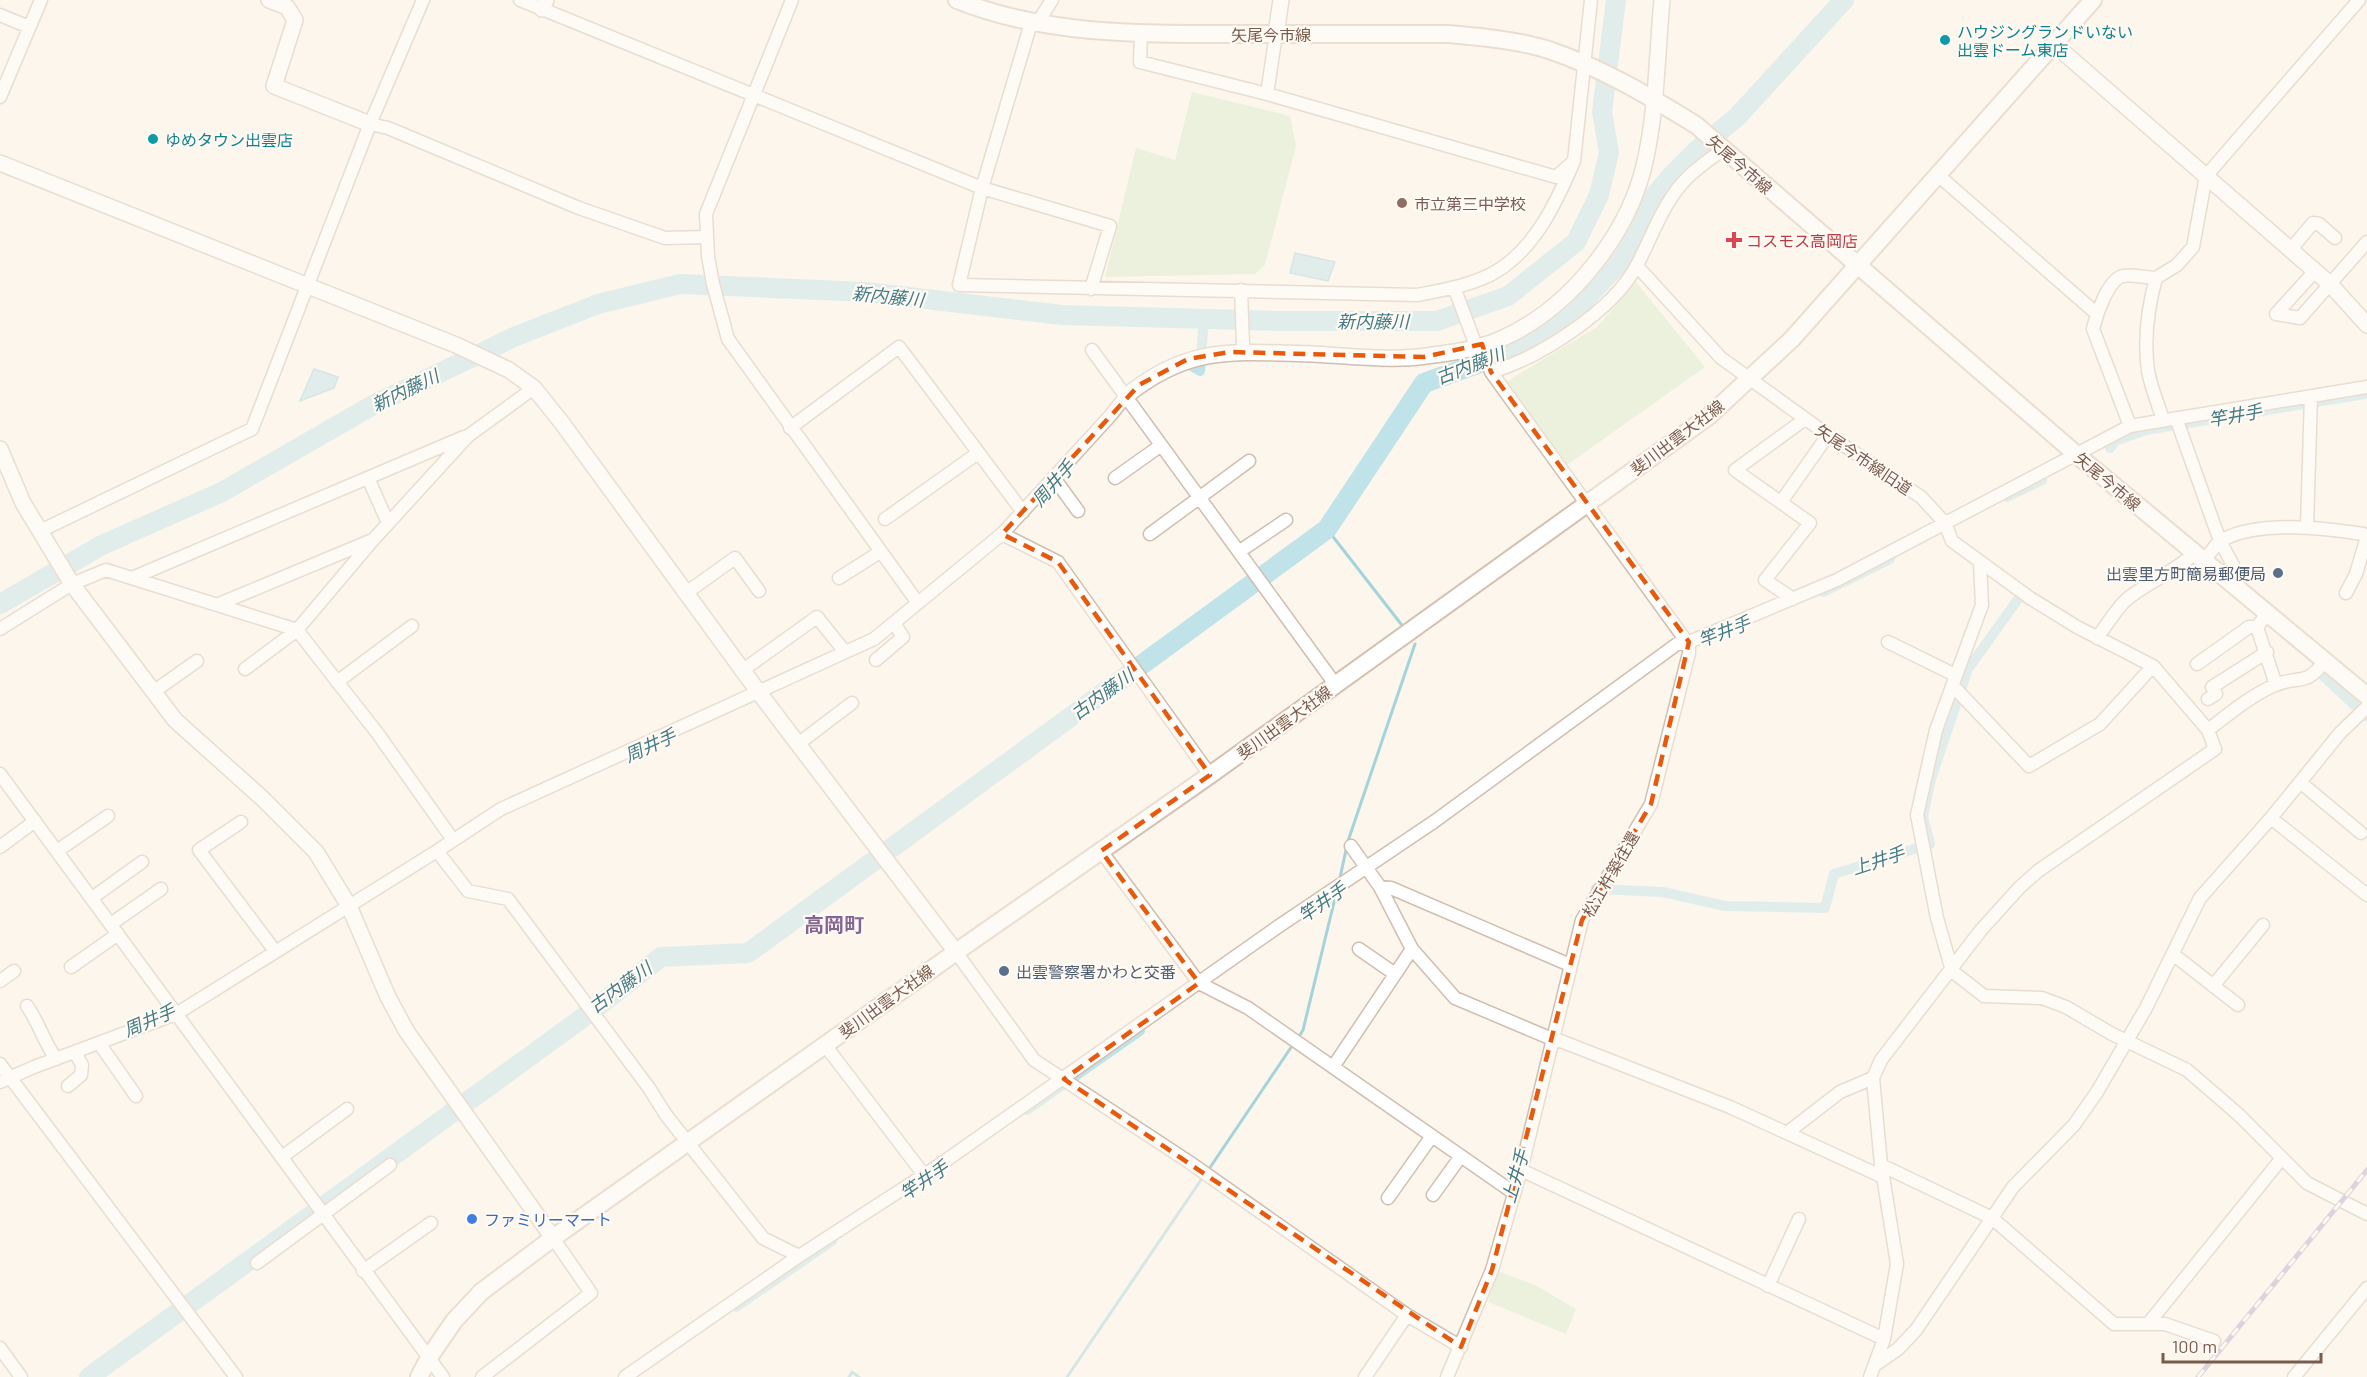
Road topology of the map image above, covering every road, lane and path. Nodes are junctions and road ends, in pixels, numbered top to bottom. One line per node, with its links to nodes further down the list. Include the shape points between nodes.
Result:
1 (41, 0): 16 (street)
2 (270, 0): 25 (street, via 287,7 296,20 274,86)
3 (423, 0): 25 (street)
4 (520, 0): 13 (street)
5 (792, 0): 21 (street)
6 (957, 0): 15 (main road, 矢尾今市線)
7 (1052, 0): 15 (street)
8 (1281, 0): 18 (street)
9 (1591, 0): 20 (street)
10 (1662, 0): 24 (street)
11 (2093, 0): 19 (main road, 斐川出雲大社線)
12 (2359, 0): 30 (street)
13 (544, 5): 21 (street)
14 (0, 15): 16 (street)
15 (1034, 24): 17 (main road, 矢尾今市線); 31 (street)
16 (29, 27): 23 (street)
17 (1142, 34): 18 (main road, 矢尾今市線); 22 (street, via 1140,62)
18 (1276, 34): 20 (main road, 矢尾今市線, via 1449,34 1495,38); 22 (street)
19 (2055, 45): 29 (main road, 斐川出雲大社線); 30 (street)
20 (1583, 63): 24 (main road, 矢尾今市線); 27 (street)
21 (755, 94): 31 (street); 32 (street, via 706,214)
22 (1267, 94): 27 (street, via 1556,177)
23 (0, 97)
24 (1656, 101): 26 (main road, 矢尾今市線, via 1696,125); 47 (street, via 1646,160 1628,211 1595,264 1553,307 1501,339)
25 (370, 124): 32 (street, via 664,238); 42 (street)
26 (1723, 149): 36 (street, via 1686,178); 37 (main road, 矢尾今市線)
27 (1574, 161): 41 (street, via 1557,201 1533,238 1497,270)
28 (0, 163): 42 (street)
29 (1938, 175): 37 (main road, 斐川出雲大社線); 45 (street)
30 (2206, 176): 35 (street); 39 (street, via 2193,247 2177,265)
31 (982, 188): 43 (street, via 1110,226); 43 (street, via 959,285)
32 (707, 237): 60 (street, via 728,339)
33 (2335, 238): 35 (street, via 2313,223)
34 (2367, 242): 40 (street)
35 (2291, 249): 38 (street)
36 (1637, 266): 50 (street, via 1594,314 1557,342); 51 (street, 矢尾今市線旧道, via 1721,358)
37 (1857, 266): 51 (main road, 斐川出雲大社線); 66 (main road, 矢尾今市線)
38 (2315, 271): 40 (street); 40 (street, via 2276,314 2300,318)
39 (2156, 278): 45 (street, via 2122,276 2114,281); 58 (street, via 2150,299 2148,371)
40 (2330, 284): 46 (street)
41 (1454, 287): 44 (street, via 1417,295); 47 (street)
42 (308, 288): 53 (street, via 456,345 509,370); 81 (street, via 252,429)
43 (1091, 289): 44 (street)
44 (1241, 292): 48 (street)
45 (2097, 314): 59 (street, via 2093,329)
46 (2367, 325)
47 (1479, 345): 48 (street, via 1424,357); 50 (street)
48 (1242, 348): 55 (street, via 1188,359 1139,385)
49 (1092, 350): 55 (street)
50 (1491, 372): 73 (street)
51 (1749, 380): 57 (street, 矢尾今市線旧道); 73 (main road, 斐川出雲大社線, via 1708,416)
52 (2367, 387): 54 (street)
53 (534, 388): 62 (street); 95 (street)
54 (2311, 396): 56 (street); 80 (street)
55 (1125, 397): 63 (street); 69 (street)
56 (2176, 418): 58 (street); 85 (street)
57 (1805, 419): 61 (street, 矢尾今市線旧道); 72 (street, via 1735,470)
58 (2163, 420): 59 (street)
59 (2130, 426): 66 (street)
60 (790, 428): 65 (street, via 899,347); 87 (street)
61 (1828, 435): 72 (street); 78 (street, 矢尾今市線旧道, via 1921,497)
62 (468, 436): 68 (street); 79 (street)
63 (1160, 446): 70 (street); 71 (street)
64 (0, 449): 81 (street, via 23,503)
65 (978, 453): 75 (street); 76 (street)
66 (2077, 455): 78 (street); 88 (main road, 矢尾今市線)
67 (1249, 462): 71 (street)
68 (368, 478): 79 (street); 91 (street)
69 (1054, 478): 74 (street); 75 (street)
70 (1115, 478)
71 (1197, 498): 83 (street); 86 (street)
72 (1781, 502): 97 (street, via 1810,523 1766,579)
73 (1586, 505): 107 (street); 119 (main road, 斐川出雲大社線)
74 (1078, 511)
75 (1023, 512): 82 (street)
76 (885, 519)
77 (1286, 520): 86 (street)
78 (1945, 522): 89 (street, 矢尾今市線旧道, via 1952,541); 97 (street)
79 (388, 523): 84 (street)
80 (2307, 526): 85 (street); 96 (street, via 2363,534 2366,540)
81 (40, 531): 93 (street)
82 (1002, 534): 98 (street); 132 (street, via 1058,562)
83 (1150, 534)
84 (372, 540): 99 (street); 104 (street)
85 (2220, 540): 88 (street); 90 (street)
86 (1240, 551): 119 (street)
87 (880, 552): 92 (street); 98 (street)
88 (2199, 557): 100 (main road, 矢尾今市線); 105 (street, via 2164,573 2125,601)
89 (1980, 563): 105 (street, 矢尾今市線旧道); 117 (street, via 1982,605)
90 (2233, 565)
91 (132, 578): 93 (street, via 106,570); 99 (street)
92 (838, 579)
93 (72, 584): 103 (street); 122 (street)
94 (759, 591): 95 (street, via 735,558)
95 (686, 593): 116 (street)
96 (2346, 593)
97 (1793, 599): 107 (street)
98 (918, 603): 101 (street)
99 (219, 604): 104 (street)
100 (2262, 620): 109 (street); 112 (main road, 矢尾今市線); 113 (street)
101 (894, 622): 108 (street, via 874,639); 110 (street, via 903,637)
102 (412, 626): 118 (street)
103 (0, 629)
104 (297, 630): 115 (street); 118 (street)
105 (2097, 638): 114 (street, 矢尾今市線旧道)
106 (1888, 642): 117 (street)
107 (1687, 643): 146 (street, via 1677,644); 159 (street, 松江杵築往還, via 1689,653 1651,804 1582,920)
108 (845, 652): 116 (street, via 818,616); 121 (street)
109 (2267, 652): 120 (street); 124 (street, via 2212,687 2216,694)
110 (876, 660)
111 (197, 661): 122 (street)
112 (2325, 662): 120 (street, via 2313,677); 123 (main road, 矢尾今市線)
113 (2197, 664)
114 (2153, 666): 117 (street, via 2100,724 2030,766); 129 (street)
115 (245, 669)
116 (742, 670): 121 (street)
117 (1954, 680): 162 (street, via 1936,730 1917,815 1937,918)
118 (337, 682): 139 (street)
119 (1335, 684): 132 (main road, 斐川出雲大社線)
120 (2276, 685): 129 (street)
121 (757, 690): 130 (street); 139 (street, via 501,809)
122 (153, 692): 151 (street, via 175,720 316,852)
123 (2367, 696)
124 (2208, 699)
125 (852, 703): 130 (street)
126 (2367, 707): 127 (street)
127 (2356, 717): 128 (street); 133 (street)
128 (2367, 725)
129 (2208, 730): 162 (street, via 2215,749 2038,871 1981,930)
130 (798, 744): 157 (street)
131 (0, 774): 136 (street)
132 (1210, 775): 144 (main road, 斐川出雲大社線)
133 (2300, 782): 135 (street); 138 (street)
134 (108, 816): 143 (street)
135 (2271, 818): 149 (street); 158 (street, via 2200,898)
136 (35, 821): 141 (street); 143 (street)
137 (241, 822): 156 (street, via 199,850)
138 (2361, 833)
139 (453, 840): 142 (street)
140 (1351, 846): 146 (street)
141 (0, 847)
142 (437, 850): 151 (street); 186 (street, via 468,891 508,898)
143 (57, 851): 150 (street)
144 (1101, 851): 157 (main road, 斐川出雲大社線); 165 (street)
145 (142, 862): 150 (street)
146 (1365, 868): 147 (street); 165 (street)
147 (1380, 887): 155 (street); 159 (street, via 1391,888)
148 (161, 889): 153 (street)
149 (2367, 895)
150 (92, 898): 153 (street)
151 (349, 906): 156 (street); 202 (street, via 406,1032)
152 (2263, 925): 166 (street)
153 (114, 929): 160 (street); 169 (street)
154 (1359, 949): 163 (street)
155 (1412, 949): 163 (street); 170 (street, via 1455,998)
156 (275, 951): 169 (street)
157 (956, 952): 173 (main road, 斐川出雲大社線); 179 (street, via 1034,1060)
158 (2174, 955): 166 (street); 171 (street)
159 (1570, 964): 170 (street, 松江杵築往還)
160 (70, 967)
161 (14, 971): 164 (street)
162 (1952, 971): 171 (street, via 1984,996 2042,998); 178 (street, via 1881,1060)
163 (1395, 974): 177 (street)
164 (0, 981)
165 (1199, 983): 177 (street, via 1248,1008); 179 (street)
166 (2213, 986): 167 (street)
167 (2238, 1005)
168 (27, 1006): 175 (street)
169 (176, 1014): 172 (street); 188 (street)
170 (1552, 1038): 184 (street); 191 (street, 松江杵築往還)
171 (2126, 1041): 189 (street, via 2187,1070); 199 (street, via 2074,1125 2013,1187)
172 (99, 1043): 174 (street); 182 (street)
173 (825, 1045): 186 (main road, 斐川出雲大社線); 193 (street)
174 (75, 1052): 175 (street); 181 (street, via 82,1065 81,1076)
175 (56, 1059): 180 (street)
176 (0, 1064): 180 (street)
177 (1333, 1067): 185 (street)
178 (1873, 1078): 184 (street, via 1840,1092); 192 (street)
179 (1064, 1079): 193 (street); 208 (street)
180 (5, 1080): 217 (street)
181 (69, 1086)
182 (136, 1096)
183 (346, 1108): 188 (street)
184 (1787, 1133): 192 (street)
185 (1432, 1136): 187 (street); 196 (street)
186 (688, 1143): 202 (main road, 斐川出雲大社線); 203 (street, via 763,1238)
187 (1461, 1156): 194 (street); 195 (street)
188 (282, 1157): 197 (street)
189 (2282, 1158): 198 (street, via 2307,1183); 209 (street)
190 (390, 1165): 197 (street)
191 (1521, 1170): 194 (street, 松江杵築往還); 206 (street)
192 (1882, 1171): 199 (street); 210 (street, via 1897,1264)
193 (924, 1175): 203 (street)
194 (1514, 1193): 212 (street, 松江杵築往還, via 1492,1270)
195 (1433, 1195)
196 (1388, 1197)
197 (323, 1213): 204 (street); 205 (street)
198 (2367, 1214)
199 (1992, 1218): 209 (street, via 2114,1324); 215 (street, via 1916,1330)
200 (1799, 1219): 206 (street)
201 (431, 1223): 205 (street)
202 (553, 1238): 214 (main road, 斐川出雲大社線, via 481,1292 453,1321); 220 (street, via 591,1293)
203 (799, 1256): 221 (street)
204 (257, 1263)
205 (363, 1271): 214 (street)
206 (1768, 1286): 210 (street)
207 (2367, 1288): 225 (street)
208 (1407, 1315): 212 (street); 222 (street)
209 (2148, 1324): 211 (street, via 2165,1324)
210 (1884, 1340): 215 (street)
211 (2214, 1341)
212 (1461, 1347): 223 (street, 松江杵築往還)
213 (0, 1348): 216 (street)
214 (429, 1356): 218 (main road, 斐川出雲大社線); 219 (street)
215 (1875, 1365): 224 (street)
216 (21, 1377)
217 (236, 1377)
218 (419, 1377)
219 (443, 1377)
220 (482, 1377)
221 (625, 1377)
222 (1365, 1377)
223 (1447, 1377)
224 (1870, 1377)
225 (2294, 1377)

